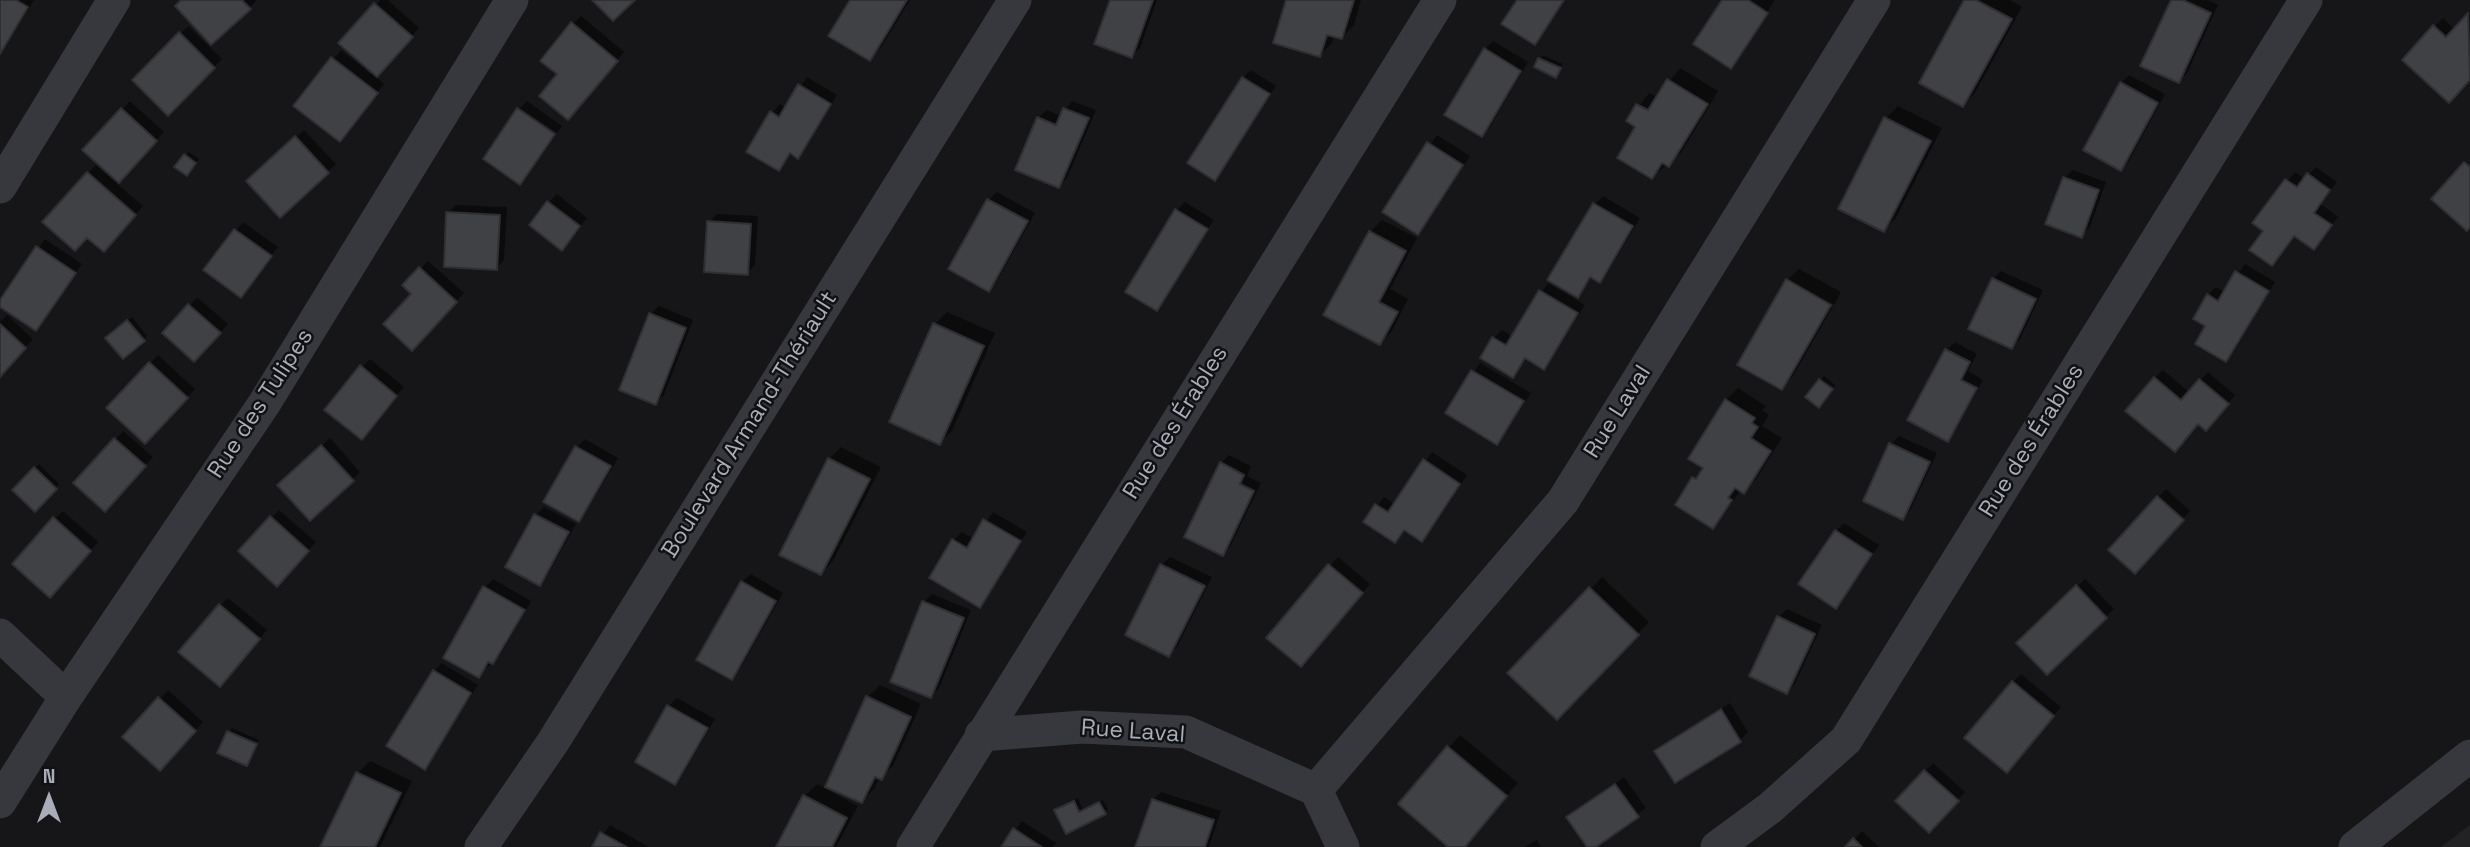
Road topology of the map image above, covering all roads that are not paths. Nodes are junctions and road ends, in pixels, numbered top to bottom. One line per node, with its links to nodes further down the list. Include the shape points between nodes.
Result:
1 (114, 0): 7 (street)
2 (512, 0): 9 (street, Rue des Tulipes, via 264,404)
3 (1015, 0): 14 (street, Boulevard Armand-Thériault, via 553,742)
4 (1440, 0): 10 (street, Rue des Érables)
5 (1874, 0): 12 (street, Rue Laval, via 1563,500)
6 (2306, 0): 17 (street, Rue des Érables, via 1846,740 1770,808)
7 (0, 187)
8 (0, 635): 9 (street)
9 (66, 697): 13 (street, Rue des Tulipes)
10 (981, 735): 12 (street, Rue Laval, via 1082,727 1186,732); 15 (street, Rue des Érables)
11 (2470, 756): 18 (street)
12 (1317, 790): 16 (street)
13 (0, 802)
14 (481, 847)
15 (914, 847)
16 (1343, 847)
17 (1717, 847)
18 (2355, 847)

